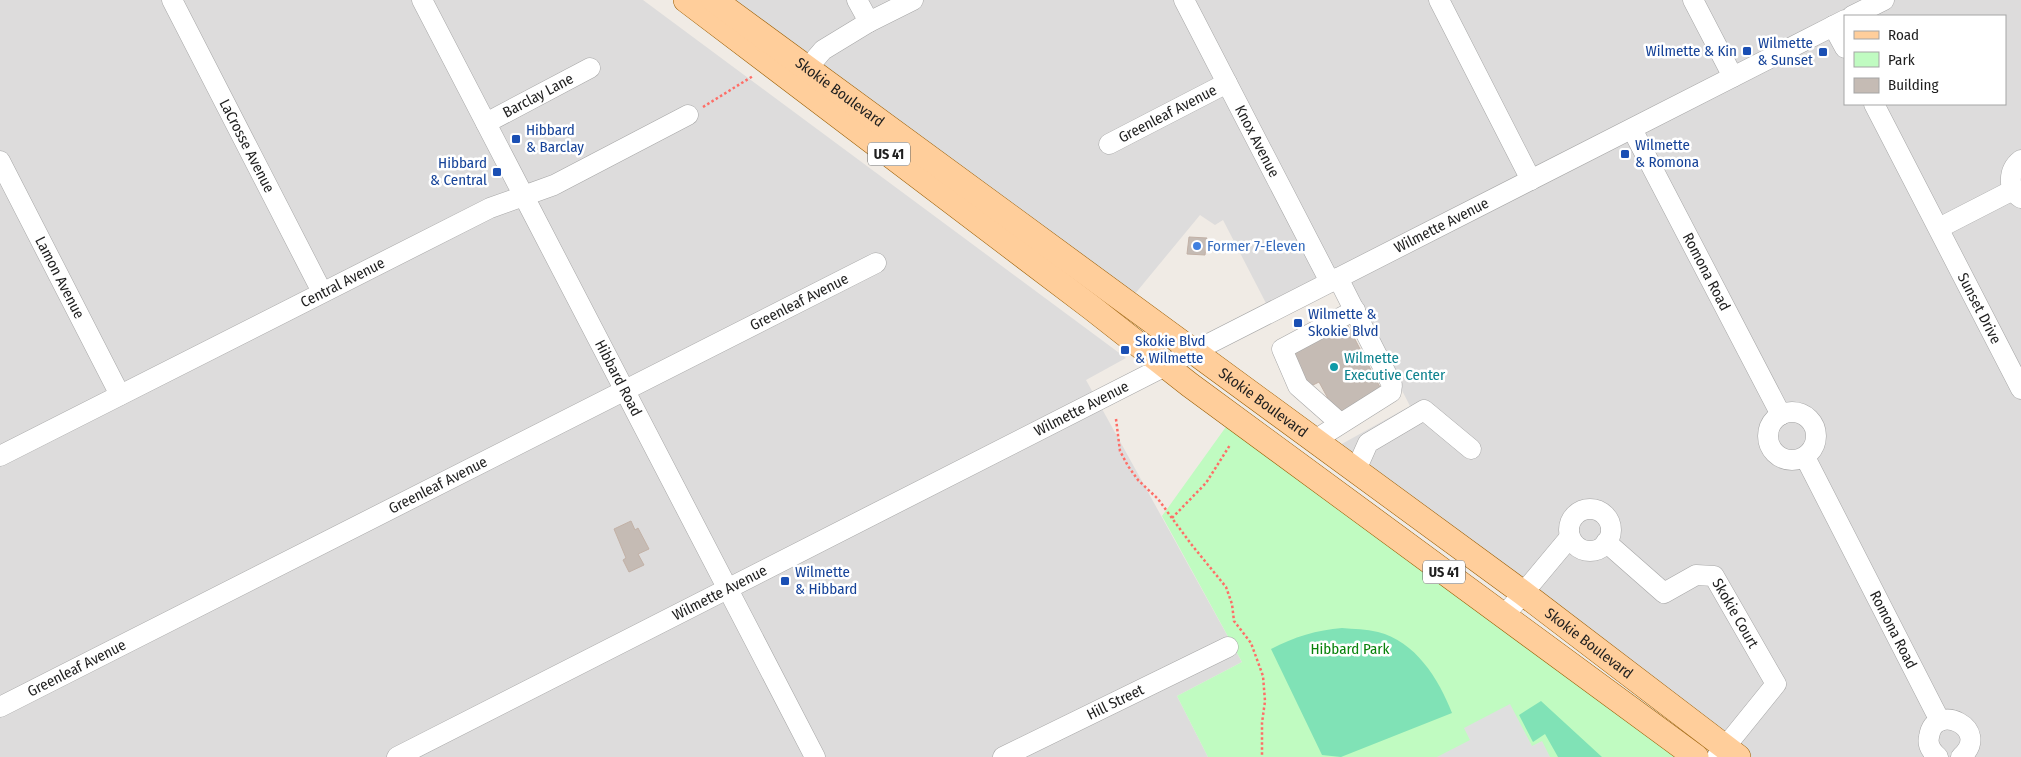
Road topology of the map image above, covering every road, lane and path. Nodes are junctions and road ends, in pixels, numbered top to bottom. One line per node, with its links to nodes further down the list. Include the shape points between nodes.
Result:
1 (172, 0): 33 (street, LaCrosse Avenue)
2 (422, 0): 22 (street, Hibbard Road)
3 (686, 0): 17 (main road, Skokie Boulevard / US 41)
4 (714, 0): 17 (main road, Skokie Boulevard / US 41)
5 (857, 0): 12 (street)
6 (913, 0): 12 (street)
7 (1184, 0): 19 (street, Knox Avenue)
8 (1439, 0): 27 (street)
9 (1693, 0): 18 (street)
10 (1884, 0): 11 (street)
11 (1854, 15)
12 (869, 22): 17 (street, via 823,50)
13 (1839, 23): 14 (street); 18 (street, Wilmette Avenue)
14 (1844, 44)
15 (590, 68): 22 (street, Barclay Lane)
16 (758, 73): 21 (path)
17 (801, 76): 35 (main road, Skokie Boulevard / US 41); 36 (main road, Skokie Boulevard / US 41)
18 (1734, 77): 23 (street, Wilmette Avenue)
19 (1227, 83): 24 (street, Greenleaf Avenue); 32 (street, Knox Avenue)
20 (1875, 105): 30 (street, Sunset Drive)
21 (688, 115): 29 (street, Central Avenue, via 554,185)
22 (486, 123): 29 (street, Hibbard Road)
23 (1632, 129): 27 (street, Wilmette Avenue); 40 (street, Romona Road)
24 (1109, 144)
25 (2021, 160): 28 (street, via 2011,175)
26 (0, 161): 39 (street, Lamon Avenue)
27 (1531, 180): 32 (street, Wilmette Avenue)
28 (2017, 194): 30 (street)
29 (524, 195): 33 (street, Central Avenue, via 490,208); 38 (street, Hibbard Road)
30 (1939, 228): 37 (street, Sunset Drive)
31 (876, 263): 38 (street, Greenleaf Avenue)
32 (1334, 280): 34 (street, Knox Avenue); 35 (street, Wilmette Avenue)
33 (322, 292): 39 (street, Central Avenue)
34 (1354, 310): 42 (street, Knox Avenue, via 1392,385 1391,392); 42 (street, via 1282,349 1298,386)
35 (1195, 351): 36 (street, Wilmette Avenue); 43 (main road, Skokie Boulevard / US 41)
36 (1166, 366): 52 (street, Wilmette Avenue); 54 (main road, Skokie Boulevard / US 41)
37 (2021, 389)
38 (625, 390): 52 (street, Hibbard Road); 56 (street, Greenleaf Avenue)
39 (120, 395): 46 (street, Central Avenue)
40 (1782, 415): 47 (street, via 1788,412 1803,415 1814,424 1816,439); 47 (street, via 1775,420 1769,433 1771,448 1783,458 1798,460)
41 (1116, 419): 49 (path, via 1120,451 1128,466)
42 (1340, 423): 43 (street)
43 (1315, 440): 48 (main road, Skokie Boulevard / US 41)
44 (1230, 445): 49 (path, via 1206,483)
45 (1471, 449): 48 (street, via 1424,410 1368,443)
46 (0, 456)
47 (1805, 457): 57 (street, Romona Road)
48 (1356, 470): 53 (main road, Skokie Boulevard / US 41)
49 (1172, 518): 62 (path, via 1226,587 1234,621 1251,643 1263,676)
50 (1570, 537): 51 (street, via 1577,546 1587,550 1598,549); 51 (street, via 1570,524 1577,513 1596,510 1609,523); 53 (street)
51 (1606, 542): 58 (street, Skokie Court, via 1664,593 1696,575 1714,576 1776,684)
52 (729, 590): 59 (street, Wilmette Avenue); 60 (street, Hibbard Road)
53 (1523, 593): 54 (street); 58 (main road, Skokie Boulevard / US 41)
54 (1504, 616): 63 (main road, Skokie Boulevard / US 41)
55 (1228, 647): 61 (street, Hill Street)
56 (0, 707)
57 (1940, 721): 64 (street, via 1929,737 1931,750); 65 (street, via 1952,719 1968,730 1969,748)
58 (1727, 754)
59 (398, 757)
60 (815, 757)
61 (1002, 757)
62 (1262, 757)
63 (1696, 757)
64 (1938, 757)
65 (1961, 757)

